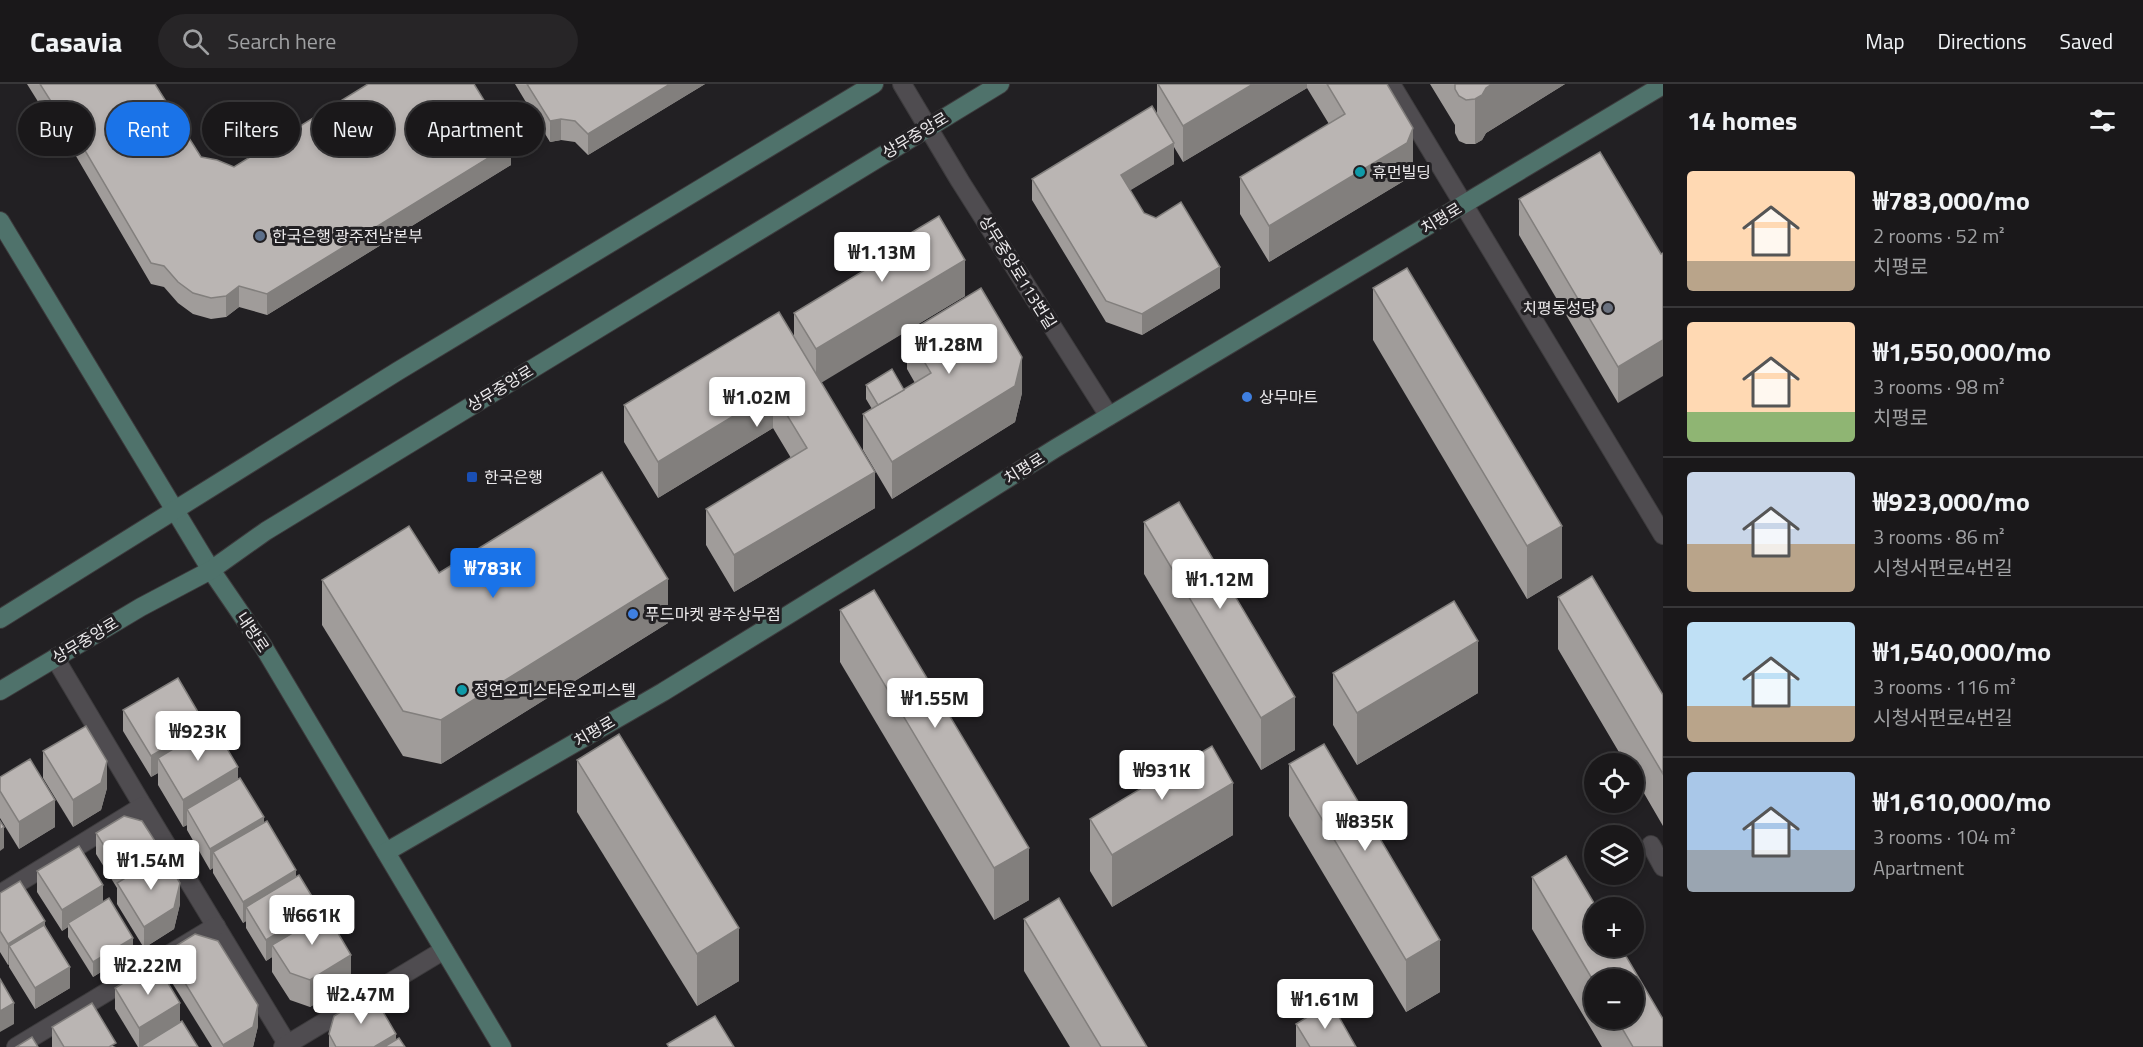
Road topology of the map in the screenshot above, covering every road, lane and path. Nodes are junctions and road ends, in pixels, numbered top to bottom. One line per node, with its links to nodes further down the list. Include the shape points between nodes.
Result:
1 (874, 84): 10 (street)
2 (902, 84): 6 (street, 상무중앙로113번길)
3 (1000, 84): 6 (street, 상무중앙로)
4 (1391, 84): 7 (street)
5 (1663, 85): 7 (street, 치평로)
6 (928, 128): 9 (street, 상무중앙로113번길); 12 (street, 상무중앙로, via 266,531)
7 (1463, 204): 9 (street, 치평로); 11 (street)
8 (0, 220): 10 (street, 내방로)
9 (1109, 416): 18 (street, 치평로, via 663,692)
10 (175, 510): 12 (street, 내방로); 13 (street)
11 (1663, 535)
12 (211, 570): 14 (street, 상무중앙로); 18 (street, 내방로, via 263,646)
13 (0, 619)
14 (55, 658): 15 (street, 상무중앙로); 16 (street)
15 (0, 691)
16 (143, 806): 20 (street); 21 (street)
17 (1651, 845): 19 (street)
18 (386, 852): 22 (street, 내방로)
19 (1663, 867)
20 (0, 894)
21 (216, 926): 23 (street); 24 (street)
22 (444, 950): 23 (street); 25 (street, 내방로)
23 (286, 1046)
24 (16, 1047)
25 (502, 1047)

